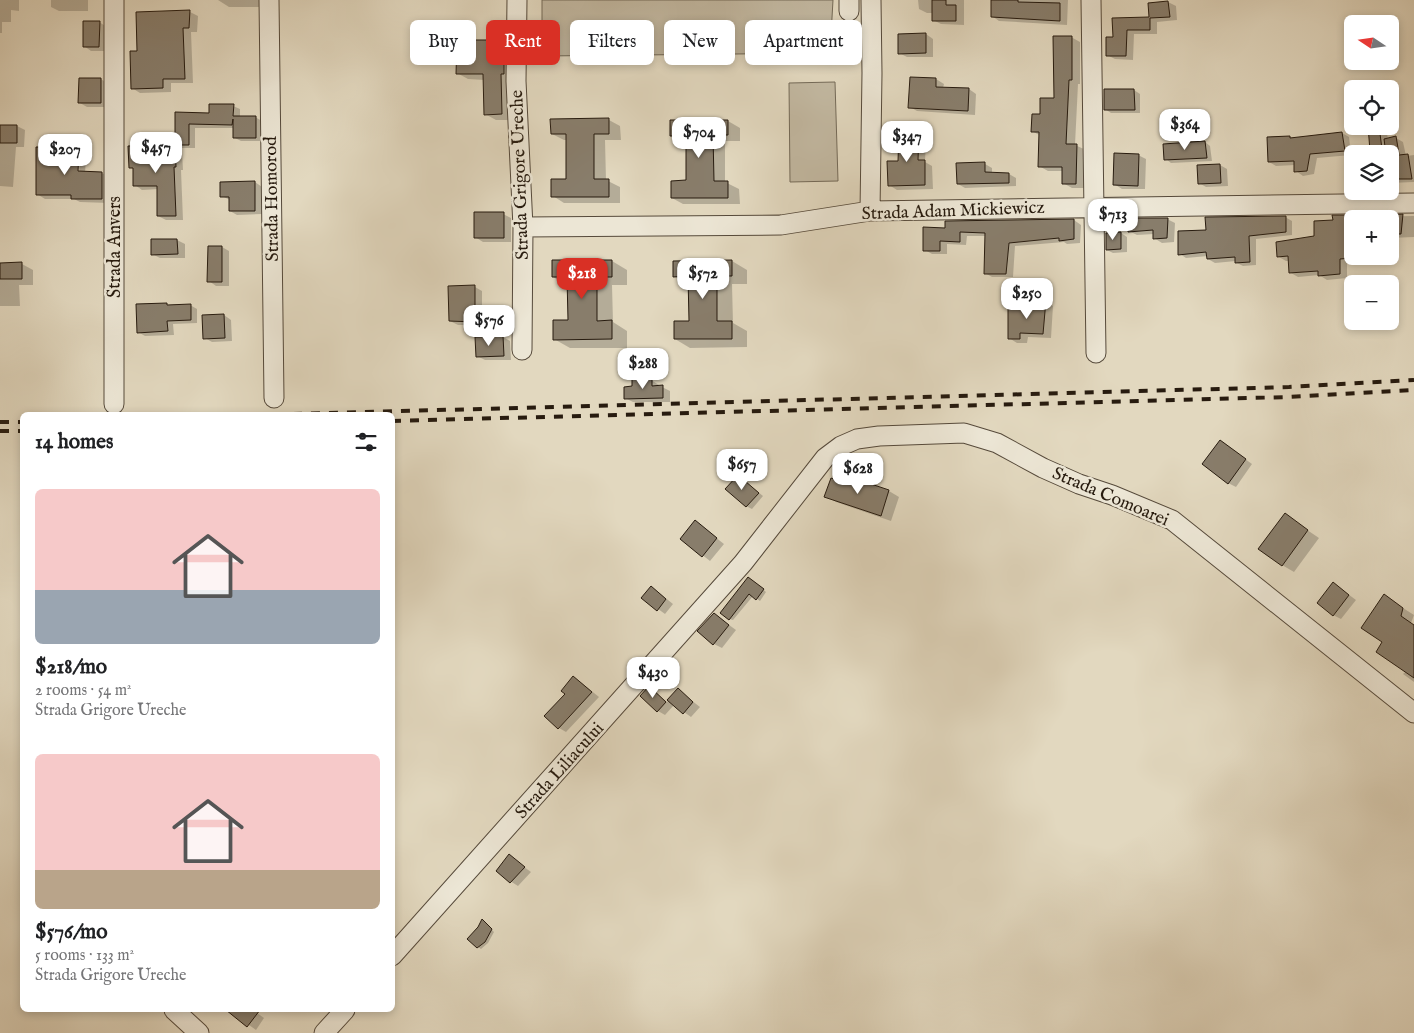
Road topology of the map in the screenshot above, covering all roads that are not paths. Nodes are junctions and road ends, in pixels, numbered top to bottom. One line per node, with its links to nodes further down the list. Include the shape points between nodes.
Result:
1 (114, 0): 13 (street, Strada Anvers)
2 (269, 0): 12 (street, Strada Homorod)
3 (516, 0): 9 (street, Strada Grigore Ureche)
4 (870, 0): 8 (street)
5 (1091, 0): 7 (street)
6 (1414, 203): 7 (street, Strada Adam Mickiewicz)
7 (1094, 207): 8 (street, Strada Adam Mickiewicz); 11 (street)
8 (870, 210): 9 (street, Strada Adam Mickiewicz, via 781,225)
9 (523, 227): 10 (street, Strada Grigore Ureche)
10 (522, 350)
11 (1096, 353)
12 (274, 398)
13 (114, 404)
14 (841, 446): 15 (street, Strada Comoarei, via 857,439 879,436 964,433 997,443 1043,468 1172,520); 16 (street, Strada Liliacului, via 826,458 743,563)
15 (1414, 713)
16 (395, 953)
17 (176, 1012): 19 (street)
18 (343, 1012): 20 (street)
19 (199, 1033)
20 (324, 1033)

